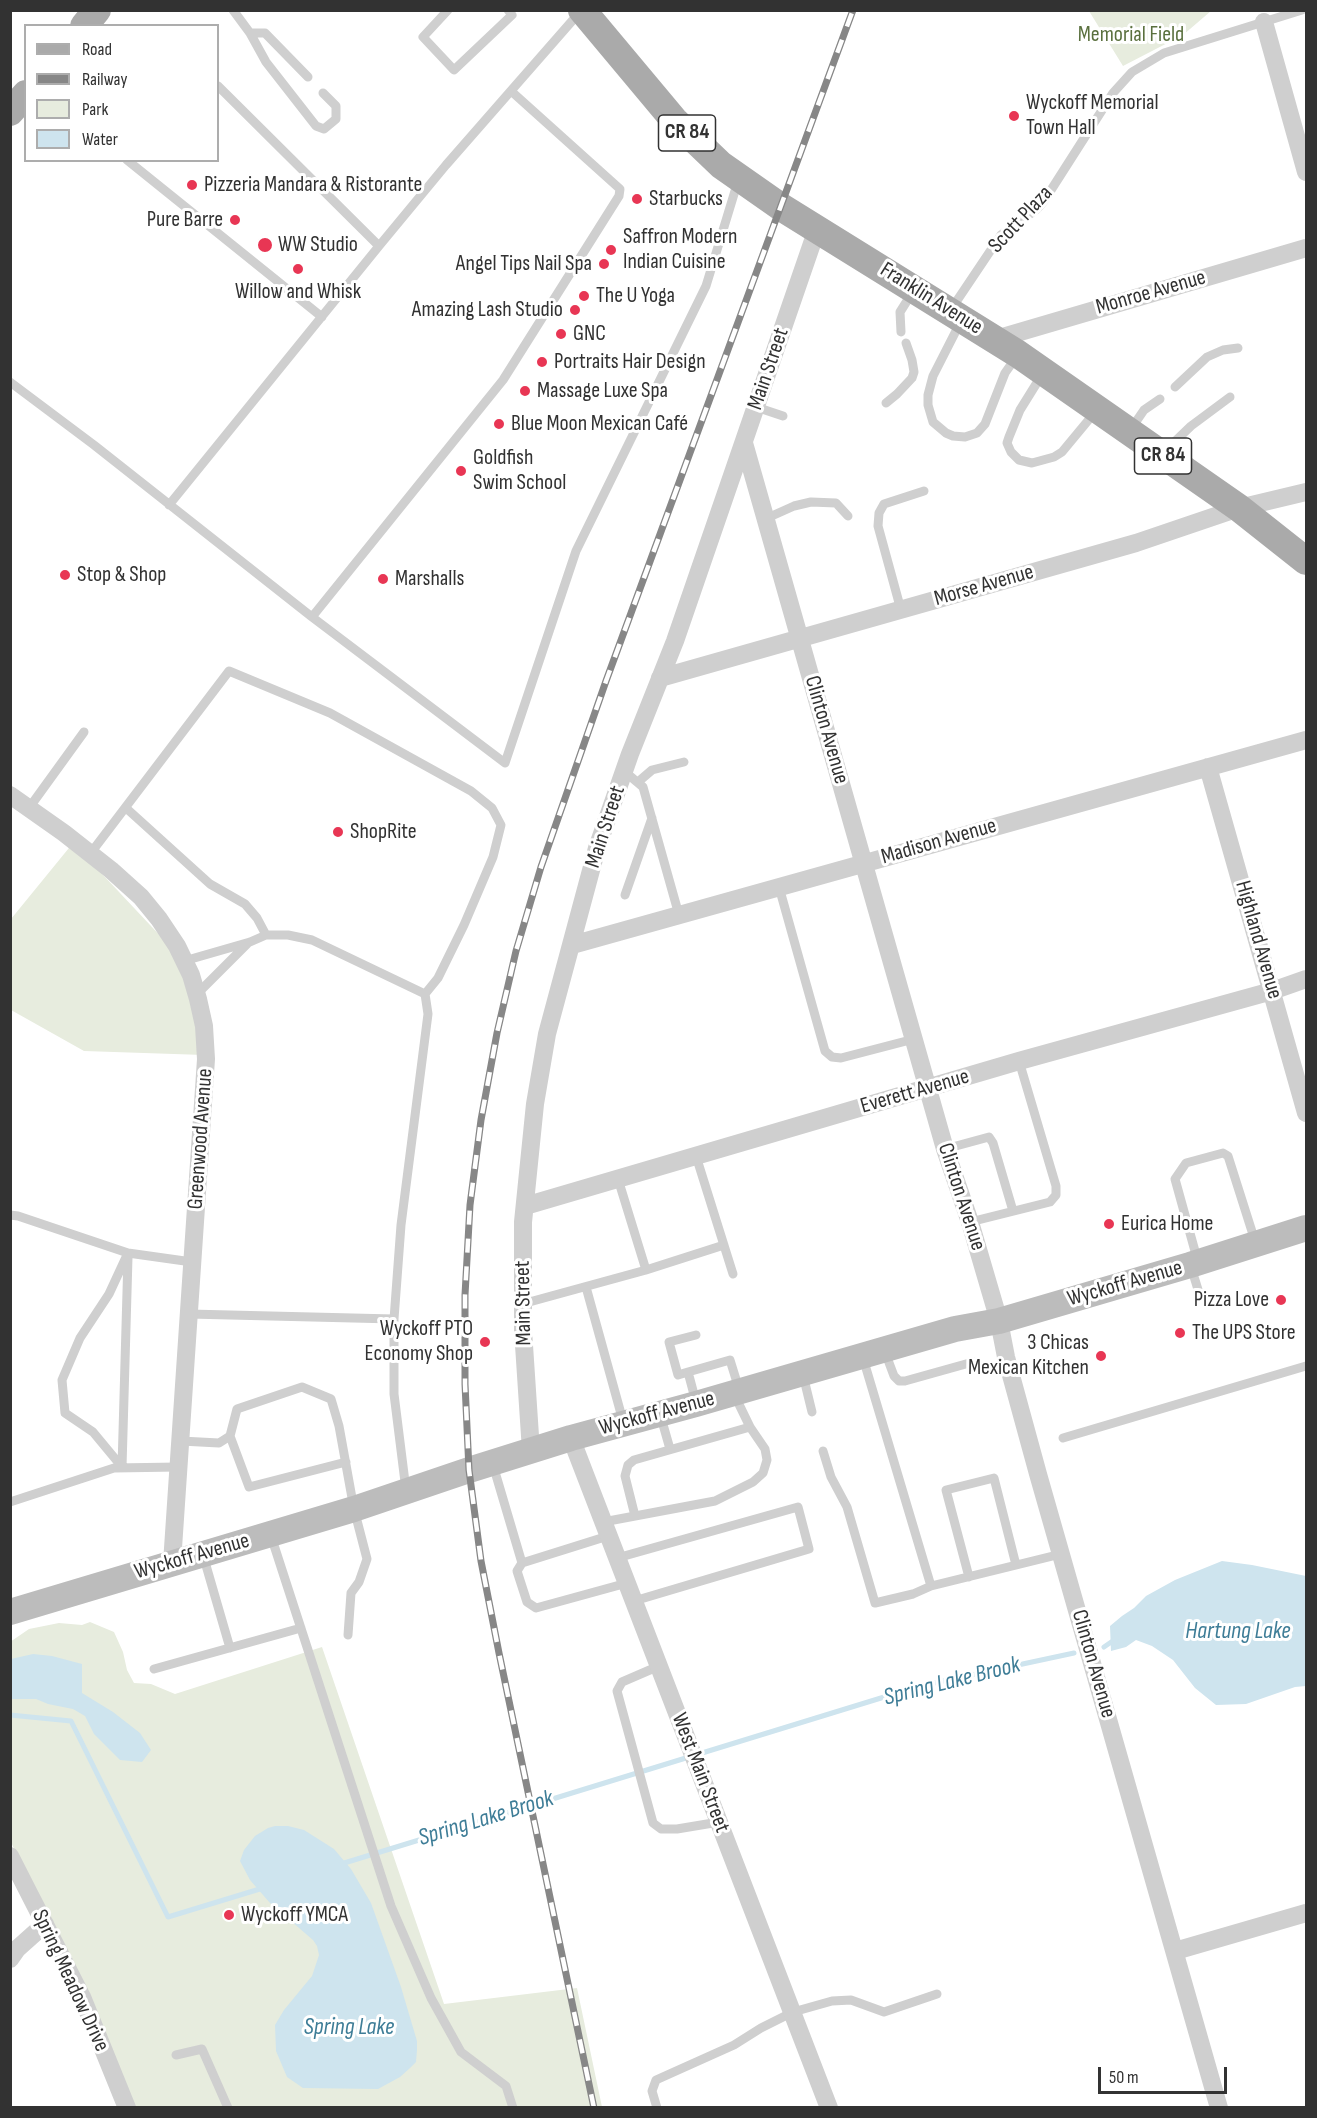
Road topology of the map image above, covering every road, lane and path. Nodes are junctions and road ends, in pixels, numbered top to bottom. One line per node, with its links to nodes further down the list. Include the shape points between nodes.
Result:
1 (97, 10): 8 (main road)
2 (233, 10): 9 (lane)
3 (448, 10): 4 (lane, via 423,37 454,70 512,15)
4 (508, 10)
5 (582, 10): 12 (lane); 18 (main road, Franklin Avenue / CR 84, via 674,120)
6 (1302, 10): 7 (lane, Scott Plaza)
7 (1264, 22): 17 (street); 23 (lane, Scott Plaza, via 1164,53 1132,72 1113,93 1044,201 1001,235)
8 (86, 24)
9 (250, 33): 10 (lane, via 265,33); 13 (lane, via 266,63 316,126 324,129 336,119 336,106)
10 (308, 77)
11 (219, 87): 20 (lane)
12 (511, 91): 20 (lane); 49 (lane, via 620,189 619,196 503,380)
13 (323, 93)
14 (24, 96): 15 (main road)
15 (10, 112)
16 (129, 162): 24 (lane)
17 (1306, 172)
18 (739, 178): 19 (main road, Franklin Avenue / CR 84); 49 (lane, via 706,286 576,551 505,763)
19 (817, 229): 22 (main road, Franklin Avenue / CR 84); 35 (street, Main Street)
20 (379, 246): 24 (lane)
21 (1306, 248): 27 (street, Monroe Avenue)
22 (915, 289): 23 (main road, Franklin Avenue / CR 84); 25 (lane, via 900,312)
23 (956, 314): 27 (main road, Franklin Avenue / CR 84); 27 (lane, Scott Plaza, via 928,395 933,422 946,433 965,437 977,433 989,416 1005,374)
24 (322, 317): 43 (lane)
25 (902, 332)
26 (906, 344): 34 (lane, via 912,360 912,378)
27 (1007, 346): 29 (main road, Franklin Avenue / CR 84)
28 (1238, 348): 31 (lane, via 1207,357)
29 (1044, 372): 36 (main road, Franklin Avenue / CR 84); 36 (lane, via 1008,436 1011,452 1019,460 1032,463 1054,457)
30 (10, 382): 43 (lane)
31 (1175, 387)
32 (1230, 397): 40 (lane)
33 (1160, 399): 38 (lane, via 1144,410)
34 (886, 403)
35 (756, 407): 37 (lane); 39 (street, Main Street)
36 (1098, 410): 38 (main road, Franklin Avenue / CR 84)
37 (783, 416)
38 (1129, 432): 40 (main road, Franklin Avenue / CR 84)
39 (744, 443): 46 (street, Clinton Avenue); 51 (street, Main Street)
40 (1161, 455): 44 (main road, Franklin Avenue / CR 84)
41 (924, 491): 48 (lane, via 884,504 879,513 878,526)
42 (1306, 492): 44 (street, Morse Avenue)
43 (169, 506): 49 (lane)
44 (1239, 508): 47 (main road, Franklin Avenue / CR 84); 48 (street, Morse Avenue, via 1136,543)
45 (848, 516): 46 (lane, via 836,503 811,502)
46 (765, 519): 50 (street, Clinton Avenue)
47 (1306, 561)
48 (901, 610): 50 (street, Morse Avenue)
49 (312, 617)
50 (800, 639): 51 (street, Morse Avenue); 62 (street, Clinton Avenue)
51 (660, 678): 56 (street, Main Street)
52 (84, 732): 58 (lane)
53 (1306, 740): 55 (street, Madison Avenue)
54 (684, 762): 56 (lane)
55 (1208, 767): 62 (street, Madison Avenue); 71 (street, Highland Avenue)
56 (631, 777): 60 (lane, via 643,787); 68 (street, Main Street, via 597,848)
57 (10, 795): 58 (street, Greenwood Avenue)
58 (29, 807): 61 (street, Greenwood Avenue)
59 (126, 808): 61 (lane); 66 (lane, via 210,884 245,904); 73 (lane, via 229,671 330,713 471,791 492,808 501,825 493,857 465,925 438,978)
60 (653, 817): 64 (lane); 65 (lane)
61 (90, 854): 69 (street, Greenwood Avenue, via 141,897)
62 (864, 863): 63 (street, Madison Avenue); 74 (street, Clinton Avenue)
63 (779, 887): 65 (street, Madison Avenue); 74 (lane, via 825,1052 841,1058)
64 (625, 895)
65 (679, 915): 68 (street, Madison Avenue)
66 (266, 935): 67 (lane); 73 (lane, via 312,940)
67 (250, 942): 69 (lane); 72 (lane)
68 (572, 945): 82 (street, Main Street, via 548,1034 535,1104)
69 (184, 961): 72 (street, Greenwood Avenue)
70 (1306, 979): 71 (street, Everett Avenue)
71 (1272, 991): 75 (street, Everett Avenue); 76 (street, Highland Avenue)
72 (197, 994): 90 (street, Greenwood Avenue, via 206,1059)
73 (425, 994): 98 (lane, via 428,1014 401,1225)
74 (914, 1039): 77 (street, Clinton Avenue)
75 (1019, 1061): 77 (street, Everett Avenue); 83 (lane, via 1056,1195 1050,1202)
76 (1302, 1080): 78 (street, Highland Avenue)
77 (928, 1088): 79 (street, Clinton Avenue); 80 (street, Everett Avenue)
78 (1306, 1113)
79 (945, 1149): 83 (lane, via 989,1137); 85 (street, Clinton Avenue)
80 (696, 1156): 81 (street, Everett Avenue); 88 (lane)
81 (618, 1179): 82 (street, Everett Avenue); 92 (lane)
82 (525, 1206): 96 (street, Main Street)
83 (1013, 1211): 85 (lane)
84 (10, 1215): 89 (lane)
85 (970, 1222): 99 (street, Clinton Avenue)
86 (1306, 1228): 87 (main road, Wyckoff Avenue)
87 (1256, 1243): 91 (main road, Wyckoff Avenue); 91 (lane, via 1228,1156 1223,1153 1186,1163 1175,1179)
88 (724, 1245): 92 (lane); 93 (lane)
89 (128, 1253): 90 (lane); 121 (lane); 121 (lane, via 109,1294 80,1338 62,1380 65,1413 93,1432)
90 (192, 1262): 97 (street, Greenwood Avenue)
91 (1194, 1264): 95 (lane); 99 (main road, Wyckoff Avenue)
92 (646, 1270): 94 (lane)
93 (733, 1274)
94 (586, 1287): 96 (lane); 110 (lane)
95 (1200, 1296)
96 (522, 1304): 117 (street, Main Street)
97 (189, 1314): 98 (lane); 115 (street, Greenwood Avenue)
98 (394, 1319): 123 (lane, via 394,1394)
99 (999, 1321): 101 (main road, Wyckoff Avenue, via 955,1329); 130 (street, Clinton Avenue)
100 (696, 1335): 104 (lane, via 669,1342 678,1375)
101 (873, 1353): 102 (lane, via 899,1381); 105 (main road, Wyckoff Avenue); 137 (lane)
102 (973, 1362)
103 (1306, 1366): 114 (lane)
104 (688, 1372): 106 (lane, via 730,1360); 107 (lane)
105 (802, 1373): 106 (main road, Wyckoff Avenue); 108 (lane)
106 (737, 1392): 107 (main road, Wyckoff Avenue); 111 (lane)
107 (696, 1404): 109 (main road, Wyckoff Avenue)
108 (812, 1412)
109 (660, 1414): 110 (main road, Wyckoff Avenue); 116 (lane)
110 (623, 1424): 113 (main road, Wyckoff Avenue)
111 (750, 1427): 116 (lane); 126 (lane, via 765,1449 767,1460 763,1473 753,1482 715,1501)
112 (230, 1436): 115 (lane, via 219,1443); 119 (lane, via 249,1487); 119 (lane, via 237,1408 302,1387 331,1399)
113 (571, 1438): 117 (main road, Wyckoff Avenue); 127 (street, West Main Street)
114 (1063, 1438)
115 (181, 1441): 122 (street, Greenwood Avenue)
116 (670, 1449): 126 (lane, via 628,1465 625,1476)
117 (531, 1451): 120 (main road, Wyckoff Avenue)
118 (823, 1451): 137 (lane, via 847,1507 875,1603)
119 (346, 1462): 125 (lane)
120 (492, 1462): 123 (main road, Wyckoff Avenue); 133 (lane)
121 (123, 1467): 122 (lane); 124 (lane)
122 (178, 1467): 132 (street, Greenwood Avenue)
123 (406, 1493): 125 (main road, Wyckoff Avenue)
124 (10, 1502)
125 (354, 1509): 128 (main road, Wyckoff Avenue); 141 (lane, via 367,1559 351,1593)
126 (635, 1516): 127 (lane)
127 (606, 1529): 131 (street, West Main Street); 133 (lane)
128 (270, 1534): 129 (main road, Wyckoff Avenue); 140 (lane)
129 (202, 1553): 132 (main road, Wyckoff Avenue); 142 (lane)
130 (1061, 1554): 134 (lane); 149 (street, Clinton Avenue)
131 (617, 1558): 136 (street, West Main Street); 138 (lane, via 798,1507 809,1549)
132 (172, 1563): 139 (main road, Wyckoff Avenue)
133 (522, 1563): 136 (lane, via 517,1571 527,1602 536,1608)
134 (1016, 1565): 135 (lane); 135 (lane, via 994,1478 946,1490)
135 (969, 1577): 137 (lane)
136 (627, 1583): 138 (street, West Main Street)
137 (930, 1586)
138 (634, 1601): 143 (street, West Main Street)
139 (10, 1612)
140 (301, 1628): 142 (lane); 156 (lane, via 391,1906 431,1998 461,2052 506,2086)
141 (348, 1635)
142 (230, 1648): 144 (lane)
143 (659, 1665): 145 (street, West Main Street); 145 (lane, via 622,1682 616,1691 653,1823 661,1829 677,1829)
144 (154, 1669)
145 (719, 1822): 152 (street, West Main Street)
146 (10, 1856): 148 (street, Spring Meadow Drive)
147 (1306, 1913): 149 (street)
148 (45, 1924): 150 (street); 154 (street, Spring Meadow Drive, via 82,1997)
149 (1175, 1952): 159 (street, Clinton Avenue)
150 (10, 1959)
151 (937, 1994): 152 (lane, via 884,2012 851,2000)
152 (793, 2012): 157 (lane, via 734,2045 656,2080 652,2091); 158 (street, West Main Street)
153 (176, 2055): 155 (lane, via 202,2049)
154 (126, 2107)
155 (228, 2108)
156 (513, 2108)
157 (657, 2108)
158 (829, 2108)
159 (1219, 2108)

